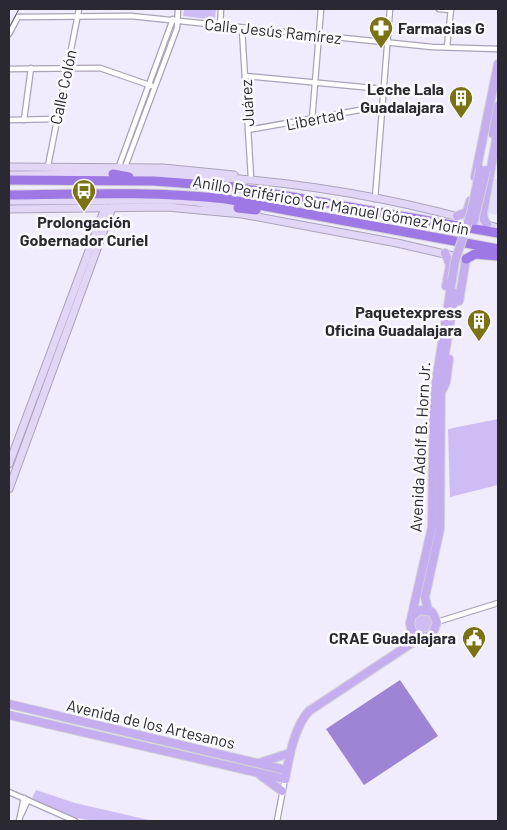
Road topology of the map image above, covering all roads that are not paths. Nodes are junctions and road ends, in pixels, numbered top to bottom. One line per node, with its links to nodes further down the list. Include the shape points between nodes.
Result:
1 (79, 9): 10 (street, Calle Colón)
2 (132, 9): 9 (street)
3 (221, 9): 13 (street)
4 (321, 9): 16 (street)
5 (390, 9): 17 (street)
6 (439, 9): 7 (street)
7 (450, 9): 18 (street)
8 (177, 10): 11 (street); 12 (street)
9 (131, 16): 10 (street, Calle Jesús Ramírez); 11 (street, Calle Jesús Ramírez)
10 (77, 18): 15 (street, Calle Jesús Ramírez, via 18,17); 24 (street, Calle Colón)
11 (173, 20): 12 (street, Calle Jesús Ramírez); 20 (street)
12 (179, 21): 13 (street, Calle Jesús Ramírez); 21 (street)
13 (220, 27): 14 (street, Calle Jesús Ramírez)
14 (242, 29): 16 (street, Calle Jesús Ramírez); 27 (street, Juárez)
15 (9, 34)
16 (319, 36): 17 (street, Calle Jesús Ramírez); 28 (street)
17 (386, 42): 18 (street, Calle Jesús Ramírez); 31 (street)
18 (447, 48): 19 (street, Calle Jesús Ramírez)
19 (498, 49)
20 (160, 55): 21 (street); 29 (street)
21 (166, 57): 30 (street)
22 (498, 64): 43 (main road)
23 (31, 68): 24 (street); 25 (street); 36 (street)
24 (66, 68): 29 (street, via 106,69); 34 (street, Calle Colón)
25 (9, 69)
26 (498, 75): 43 (main road, Avenida Adolf B. Horn Jr.)
27 (245, 76): 28 (street); 39 (street, Juárez)
28 (315, 83): 31 (street); 37 (street)
29 (150, 85): 30 (street); 42 (street)
30 (156, 87): 42 (street)
31 (383, 89): 32 (street)
32 (382, 106): 37 (street, Libertad); 53 (street)
33 (498, 106): 43 (main road, Avenida Adolf B. Horn Jr.)
34 (56, 119): 36 (street); 40 (street, Calle Colón)
35 (9, 120): 36 (street)
36 (24, 120)
37 (312, 120): 39 (street, Libertad)
38 (498, 128): 46 (main road)
39 (248, 130): 45 (street, Juárez)
40 (48, 166): 41 (street); 42 (street)
41 (9, 167)
42 (119, 169): 44 (street); 45 (street, via 208,171); 48 (highway); 49 (street)
43 (480, 171): 46 (main road); 51 (main road); 70 (main road, Avenida Adolf B. Horn Jr., bridge, via 478,206 454,280)
44 (9, 175)
45 (251, 178): 49 (street)
46 (489, 178): 52 (main road)
47 (9, 180): 48 (highway, Anillo Periférico Sur Manuel Gómez Morín)
48 (154, 181): 63 (highway, Anillo Periférico Sur Manuel Gómez Morín, via 279,194)
49 (269, 182): 53 (street)
50 (9, 195): 58 (highway, Anillo Periférico Sur Manuel Gómez Morín, via 85,192 182,195 226,199)
51 (471, 197): 52 (main road, via 476,205); 59 (main road, via 467,212)
52 (485, 199): 61 (main road, via 483,217)
53 (375, 200): 59 (street)
54 (9, 201): 56 (street, via 173,200)
55 (108, 208): 57 (street); 60 (street, via 168,207); 71 (street); 72 (street)
56 (238, 208): 58 (highway); 60 (street)
57 (9, 209)
58 (311, 215): 64 (highway, Anillo Periférico Sur Manuel Gómez Morín)
59 (457, 216): 61 (street)
60 (273, 220): 65 (street)
61 (487, 224): 62 (street)
62 (498, 228)
63 (498, 233)
64 (498, 249)
65 (445, 254): 67 (street); 68 (main road)
66 (498, 256): 67 (highway, via 474,254)
67 (466, 259): 69 (main road)
68 (449, 269): 69 (main road); 70 (main road, via 432,382)
69 (464, 271): 70 (main road, via 446,382)
70 (437, 393): 74 (main road, Avenida Adolf B. Horn Jr., via 442,460 440,529 425,597); 75 (main road, Avenida Adolf B. Horn Jr., via 432,528)
71 (9, 464)
72 (9, 489)
73 (498, 604): 76 (street)
74 (428, 610): 75 (main road); 76 (main road)
75 (413, 614): 77 (main road, via 410,622)
76 (437, 622): 78 (main road, via 433,634)
77 (412, 631): 78 (main road); 79 (main road)
78 (422, 637): 79 (main road)
79 (400, 652): 85 (main road, via 309,711 303,717)
80 (9, 704): 82 (main road, Avenida de los Artesanos)
81 (9, 715): 83 (main road, Avenida de los Artesanos)
82 (138, 735): 83 (main road); 84 (main road, Avenida de los Artesanos)
83 (136, 745): 86 (main road, Avenida de los Artesanos)
84 (193, 748): 86 (main road); 87 (main road, Avenida de los Artesanos)
85 (290, 753): 87 (main road); 88 (main road)
86 (190, 757): 89 (main road, Avenida de los Artesanos)
87 (259, 763): 88 (main road, Avenida de los Artesanos)
88 (286, 770): 90 (main road)
89 (256, 773): 90 (main road, Avenida de los Artesanos); 91 (main road)
90 (284, 779): 91 (street)
91 (282, 791): 96 (street)
92 (9, 792): 93 (street)
93 (26, 799): 94 (street); 95 (street)
94 (20, 819)
95 (75, 821)
96 (277, 821)

